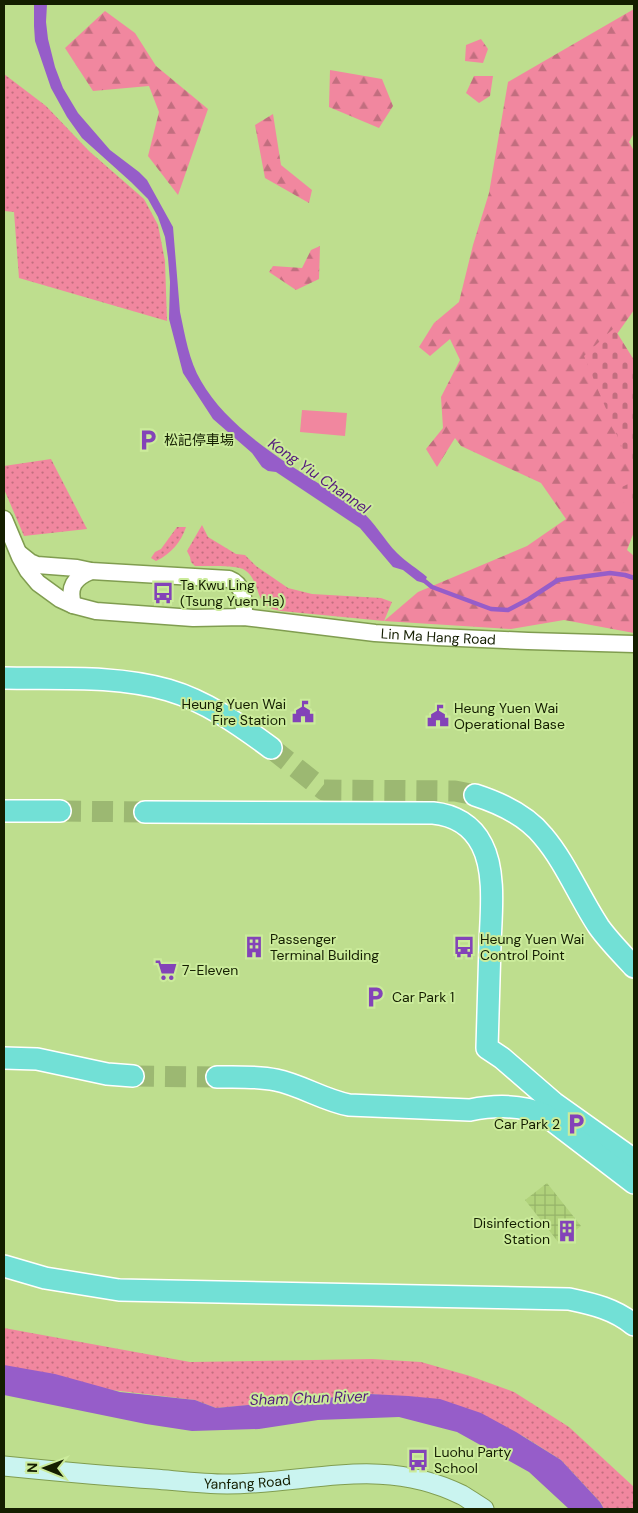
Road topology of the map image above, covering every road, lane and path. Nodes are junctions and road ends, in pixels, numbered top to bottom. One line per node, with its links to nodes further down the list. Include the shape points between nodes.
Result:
1 (4, 519): 2 (street, Lin Ma Hang Road)
2 (16, 548): 3 (street, Lin Ma Hang Road, via 34,564); 4 (street, Lin Ma Hang Road, via 38,583)
3 (91, 571): 4 (street, via 74,583 71,589); 5 (street, Lin Ma Hang Road, via 229,579 241,589)
4 (73, 605): 5 (street, Lin Ma Hang Road, via 105,613)
5 (244, 617): 6 (street, Lin Ma Hang Road, via 366,632)
6 (634, 644)
7 (4, 678): 8 (highway, via 112,681 169,690 210,708)
8 (264, 743)
9 (475, 795): 13 (highway, via 500,804 525,819 542,835 600,928)
10 (4, 811): 11 (highway)
11 (60, 811)
12 (145, 812): 17 (highway, via 433,812 450,815 464,823 482,845 491,892 488,1048 554,1103)
13 (634, 967)
14 (4, 1058): 15 (highway, via 37,1059 107,1074)
15 (133, 1076)
16 (218, 1077): 18 (highway, via 276,1080 349,1105 470,1110 488,1106 533,1110 545,1115)
17 (634, 1160)
18 (634, 1183)
19 (4, 1266): 20 (highway, via 45,1278 119,1290 569,1299 609,1310)
20 (634, 1325)
21 (4, 1466): 22 (main road, Yanfang Road, via 226,1484 364,1473 396,1475 428,1482 462,1495)
22 (484, 1509)

